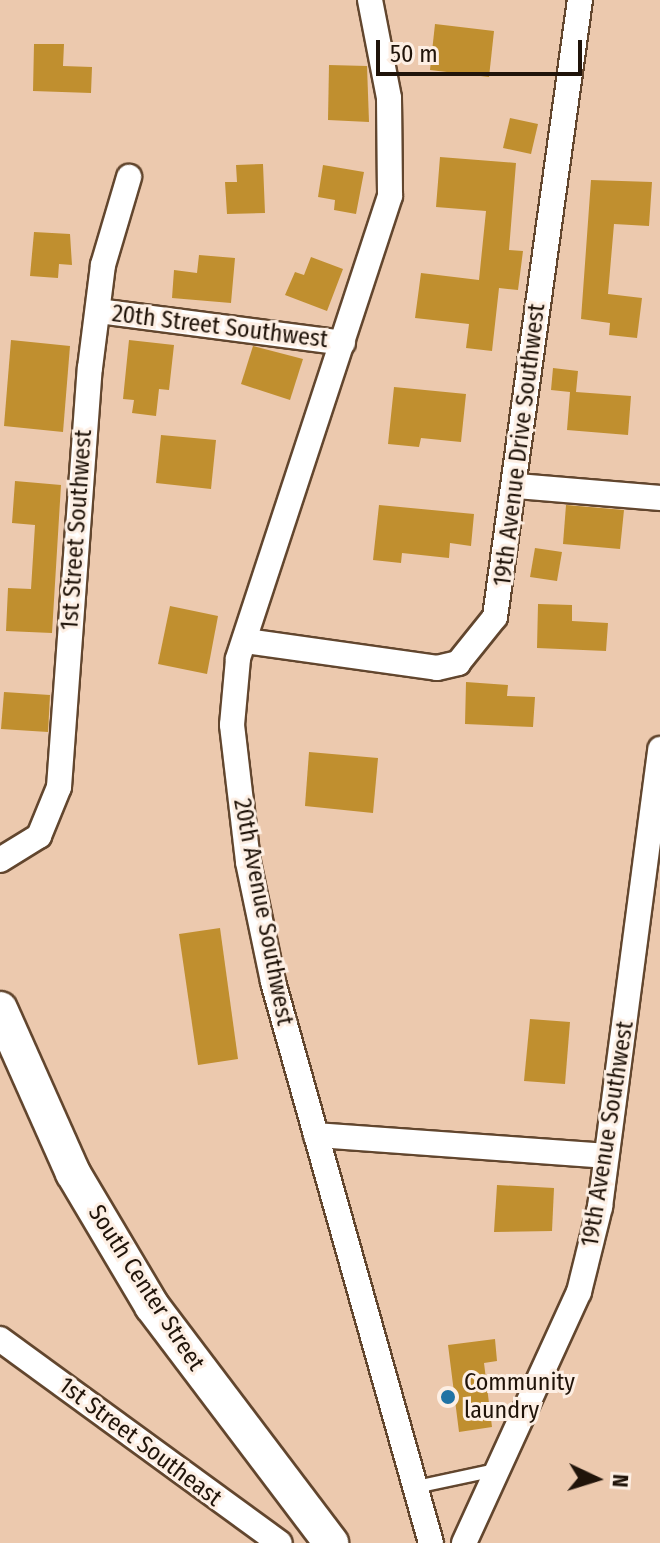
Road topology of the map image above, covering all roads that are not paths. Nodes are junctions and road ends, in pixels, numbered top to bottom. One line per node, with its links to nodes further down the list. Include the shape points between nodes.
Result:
1 (370, 0): 5 (street, 20th Avenue Southwest, via 389,98 390,196)
2 (580, 0): 6 (street, 19th Avenue Drive Southwest)
3 (129, 177): 4 (street, 1st Street Southwest, via 112,221)
4 (98, 311): 5 (street, 20th Street Southwest); 10 (street, 1st Street Southwest, via 59,787 39,836)
5 (343, 343): 8 (street, 20th Avenue Southwest)
6 (517, 486): 7 (street); 8 (street, 19th Avenue Drive Southwest, via 495,617 458,663 437,668)
7 (660, 498)
8 (246, 641): 12 (street, 20th Avenue Southwest, via 238,659 232,725 248,862)
9 (660, 749): 13 (street, 19th Avenue Southwest)
10 (0, 860)
11 (0, 1009): 18 (street, South Center Street, via 73,1173 152,1306)
12 (316, 1135): 13 (street); 16 (street, 20th Avenue Southwest)
13 (606, 1156): 15 (street, 19th Avenue Southwest, via 579,1292)
14 (0, 1339): 17 (street, 1st Street Southeast)
15 (496, 1470): 16 (lane); 20 (street, 19th Avenue Southwest)
16 (416, 1487): 19 (street, 20th Avenue Southwest)
17 (280, 1543)
18 (331, 1543)
19 (431, 1543)
20 (464, 1543)

